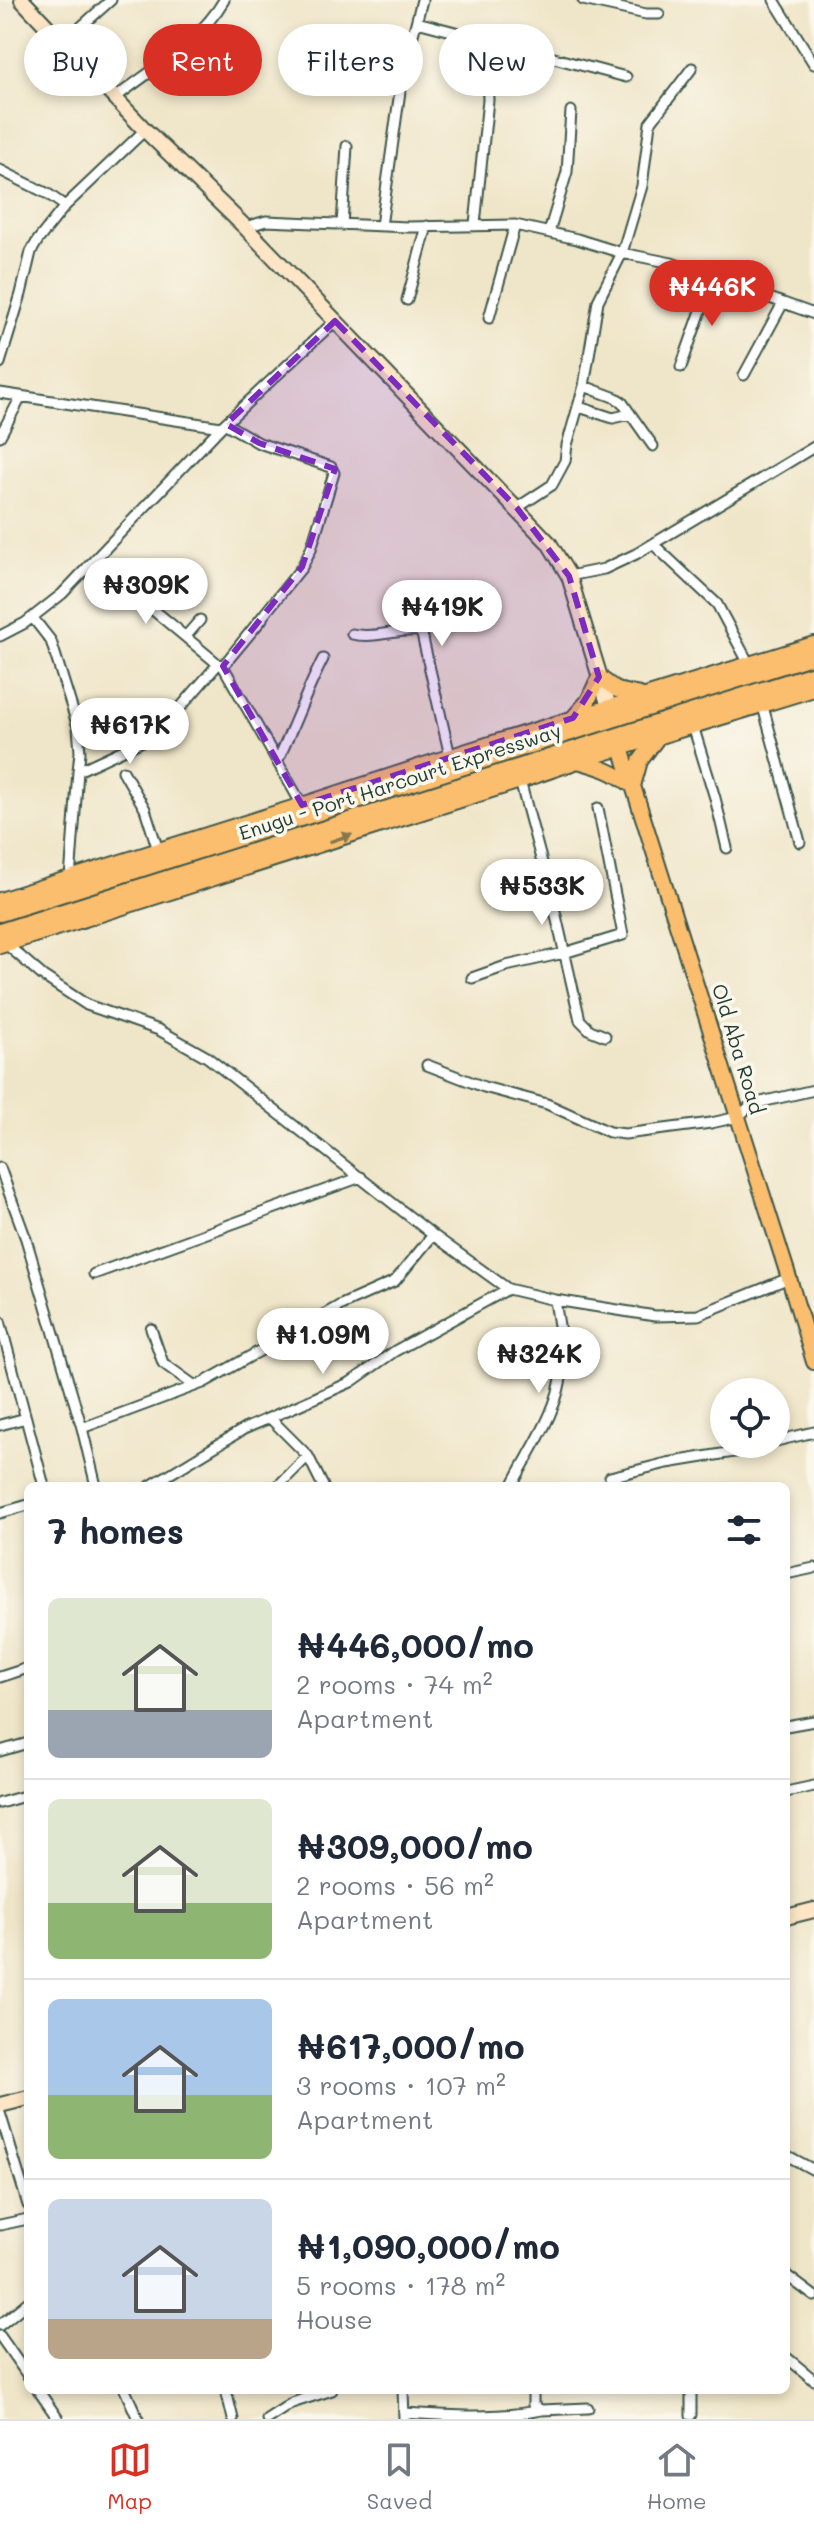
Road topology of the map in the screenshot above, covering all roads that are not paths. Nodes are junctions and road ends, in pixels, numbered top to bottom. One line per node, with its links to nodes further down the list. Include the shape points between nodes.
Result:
1 (22, 0): 9 (street)
2 (111, 0): 10 (street)
3 (224, 0): 19 (street, via 200,32)
4 (422, 0): 8 (street)
5 (583, 0): 7 (street)
6 (774, 0): 12 (street)
7 (659, 14)
8 (417, 22): 11 (street)
9 (46, 24)
10 (84, 24)
11 (439, 28)
12 (810, 51): 14 (street)
13 (555, 59): 16 (street)
14 (814, 64)
15 (692, 68): 32 (street, via 650,123 642,186)
16 (626, 77)
17 (399, 96): 28 (street)
18 (488, 96): 25 (street)
19 (115, 98): 21 (street)
20 (571, 111): 31 (street, via 567,172)
21 (145, 130): 24 (street); 30 (street)
22 (347, 146): 26 (street)
23 (0, 170): 24 (street)
24 (65, 206): 39 (street, via 31,252)
25 (475, 224): 27 (street); 29 (street)
26 (342, 225): 28 (street); 30 (street, via 266,221)
27 (515, 225): 31 (street); 37 (street)
28 (381, 226): 29 (street)
29 (427, 226): 34 (street)
30 (246, 227): 38 (street)
31 (549, 232): 32 (street)
32 (622, 253): 33 (street); 42 (street, via 598,301)
33 (713, 277): 35 (street); 40 (street)
34 (407, 300)
35 (783, 303): 36 (street); 41 (street)
36 (814, 314)
37 (489, 318)
38 (335, 321): 47 (street); 51 (street)
39 (0, 363)
40 (681, 367)
41 (744, 375)
42 (584, 386): 45 (street); 46 (street, via 616,398)
43 (0, 393): 44 (street)
44 (21, 397): 47 (street); 48 (street)
45 (579, 407): 46 (street, via 613,418); 51 (street, via 559,475)
46 (630, 414): 49 (street)
47 (224, 426): 53 (street); 64 (street, via 331,467 334,473 302,567)
48 (0, 436)
49 (653, 446)
50 (814, 447): 52 (street)
51 (517, 508): 54 (street, via 549,543)
52 (653, 544): 54 (street, via 604,569); 63 (street, via 717,604)
53 (94, 561): 55 (street); 59 (street)
54 (569, 576): 66 (street)
55 (33, 618): 58 (street); 78 (street, via 51,641 78,727)
56 (200, 620): 59 (street)
57 (352, 634): 75 (street, via 419,631)
58 (0, 636)
59 (186, 636): 64 (street)
60 (814, 644): 63 (main road, Enugu - Port Harcourt Expressway)
61 (814, 654): 89 (highway, Enugu - Port Harcourt Expressway)
62 (323, 659): 76 (street)
63 (749, 664): 68 (main road, Enugu - Port Harcourt Expressway)
64 (221, 665): 76 (street); 78 (street, via 151,737)
65 (814, 675): 90 (highway, Enugu - Port Harcourt Expressway)
66 (599, 677): 68 (main road, via 617,690); 70 (street); 71 (main road)
67 (814, 689): 69 (main road, Enugu - Port Harcourt Expressway)
68 (646, 696): 70 (main road, Enugu - Port Harcourt Expressway)
69 (762, 703): 72 (main road, Enugu - Port Harcourt Expressway); 84 (street)
70 (609, 707): 71 (main road, Enugu - Port Harcourt Expressway)
71 (573, 718): 75 (main road, Enugu - Port Harcourt Expressway)
72 (693, 726): 73 (main road, Enugu - Port Harcourt Expressway); 85 (street)
73 (658, 736): 74 (main road, Enugu - Port Harcourt Expressway); 81 (main road, via 640,761)
74 (621, 748): 77 (main road, Enugu - Port Harcourt Expressway); 81 (main road, Old Aba Road)
75 (450, 756): 82 (main road, Enugu - Port Harcourt Expressway)
76 (278, 760): 82 (street)
77 (578, 761): 80 (main road, Enugu - Port Harcourt Expressway); 81 (main road, via 607,769)
78 (78, 771): 87 (street)
79 (123, 771): 86 (street, via 145,809)
80 (520, 781): 90 (main road, Enugu - Port Harcourt Expressway, one-way to 80); 91 (street)
81 (633, 786): 96 (main road, Old Aba Road)
82 (302, 805): 86 (main road, Enugu - Port Harcourt Expressway)
83 (598, 808): 91 (street, via 623,935)
84 (800, 842)
85 (727, 848)
86 (158, 850): 87 (main road, Enugu - Port Harcourt Expressway)
87 (70, 879): 88 (main road, Enugu - Port Harcourt Expressway)
88 (0, 900)
89 (0, 912)
90 (2, 941): 98 (street, via 87,1005 159,1030 207,1057)
91 (564, 953): 92 (street); 93 (street, via 580,1020)
92 (472, 978)
93 (605, 1036)
94 (427, 1065): 96 (street, via 547,1104 609,1132)
95 (814, 1090): 96 (street, via 761,1102)
96 (738, 1117): 101 (main road, Old Aba Road)
97 (0, 1168): 112 (street)
98 (361, 1177): 99 (street); 100 (street)
99 (433, 1235): 102 (street); 108 (street, via 395,1281)
100 (94, 1274)
101 (789, 1278): 103 (street, via 698,1315 655,1316); 107 (main road, Old Aba Road)
102 (508, 1289): 103 (street); 110 (street, via 402,1347 351,1382)
103 (555, 1300): 123 (street, via 562,1369 558,1390)
104 (0, 1321): 106 (street)
105 (151, 1329): 108 (street, via 163,1363)
106 (2, 1338): 109 (street)
107 (814, 1362)
108 (195, 1386): 112 (street)
109 (26, 1418): 111 (street); 118 (street)
110 (270, 1418): 115 (street); 120 (street)
111 (0, 1425)
112 (82, 1428): 119 (street)
113 (814, 1432): 114 (street)
114 (790, 1438)
115 (308, 1456): 121 (street); 122 (street)
116 (710, 1456): 117 (street)
117 (610, 1477)
118 (43, 1482)
119 (95, 1482)
120 (156, 1482)
121 (282, 1482)
122 (321, 1482)
123 (514, 1482)
124 (24, 1506): 125 (street)
125 (0, 1513)
126 (814, 1568): 127 (street)
127 (790, 1573)
128 (24, 1669): 129 (street)
129 (0, 1677)
130 (814, 1721): 131 (street)
131 (790, 1725)
132 (24, 1744): 133 (street)
133 (0, 1751)
134 (814, 1786): 135 (street)
135 (790, 1791)
136 (24, 1796): 137 (street)
137 (0, 1803)
138 (814, 1910): 139 (street)
139 (790, 1916)
140 (24, 2099): 141 (street)
141 (0, 2105)
142 (0, 2113): 145 (street)
143 (790, 2157): 144 (street)
144 (814, 2170)
145 (24, 2192)
146 (24, 2220): 147 (street)
147 (0, 2225)
148 (790, 2278): 149 (street)
149 (814, 2296)
150 (24, 2305): 151 (street)
151 (0, 2325)
152 (0, 2336): 154 (street)
153 (790, 2360): 155 (street)
154 (24, 2370)
155 (814, 2380)
156 (41, 2394): 167 (street)
157 (127, 2394): 168 (street)
158 (227, 2394): 169 (street)
159 (320, 2394): 170 (street)
160 (403, 2394): 166 (street)
161 (533, 2394): 164 (street, via 533,2405)
162 (691, 2394): 165 (street)
163 (588, 2408): 164 (street)
164 (541, 2410): 166 (street, via 523,2415)
165 (691, 2415)
166 (405, 2416)
167 (58, 2419)
168 (138, 2419)
169 (233, 2419)
170 (267, 2419)

